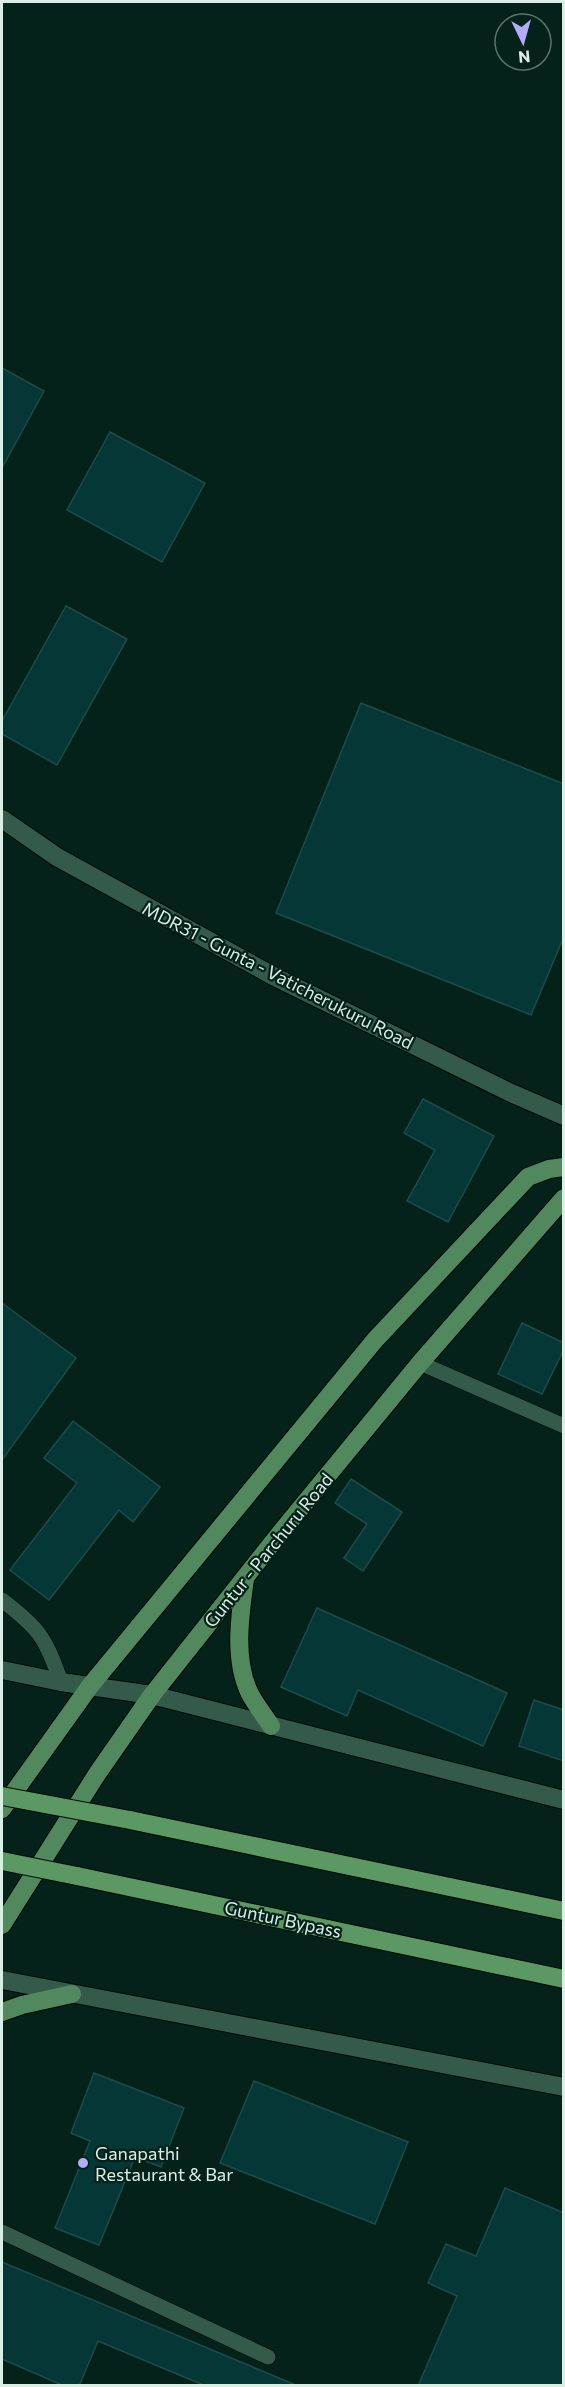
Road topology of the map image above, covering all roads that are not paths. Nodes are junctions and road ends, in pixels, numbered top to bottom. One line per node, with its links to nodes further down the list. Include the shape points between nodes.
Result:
1 (2, 819): 2 (street, MDR31 - Gunta - Vaticherukuru Road, via 57,857 275,977)
2 (564, 1116)
3 (564, 1167): 11 (main road, via 528,1177 375,1340)
4 (564, 1198): 5 (main road, Guntur - Parchuru Road)
5 (420, 1363): 6 (lane); 7 (main road, Guntur - Parchuru Road)
6 (564, 1426)
7 (245, 1577): 12 (main road, Guntur - Parchuru Road); 13 (main road, via 238,1632 243,1671 250,1693)
8 (2, 1600): 10 (lane, via 31,1621 48,1645)
9 (2, 1671): 10 (street)
10 (61, 1682): 11 (street)
11 (90, 1686): 12 (street); 16 (main road)
12 (152, 1695): 13 (street); 19 (main road, Guntur - Parchuru Road)
13 (271, 1725): 15 (street)
14 (2, 1796): 18 (highway, bridge)
15 (564, 1800)
16 (2, 1809)
17 (2, 1861): 20 (highway, Guntur Bypass, bridge)
18 (564, 1911)
19 (2, 1925)
20 (564, 1979)
21 (2, 1980): 22 (street)
22 (72, 1994): 23 (main road); 24 (street)
23 (2, 2012)
24 (564, 2087)
25 (2, 2232): 26 (lane)
26 (268, 2357)

